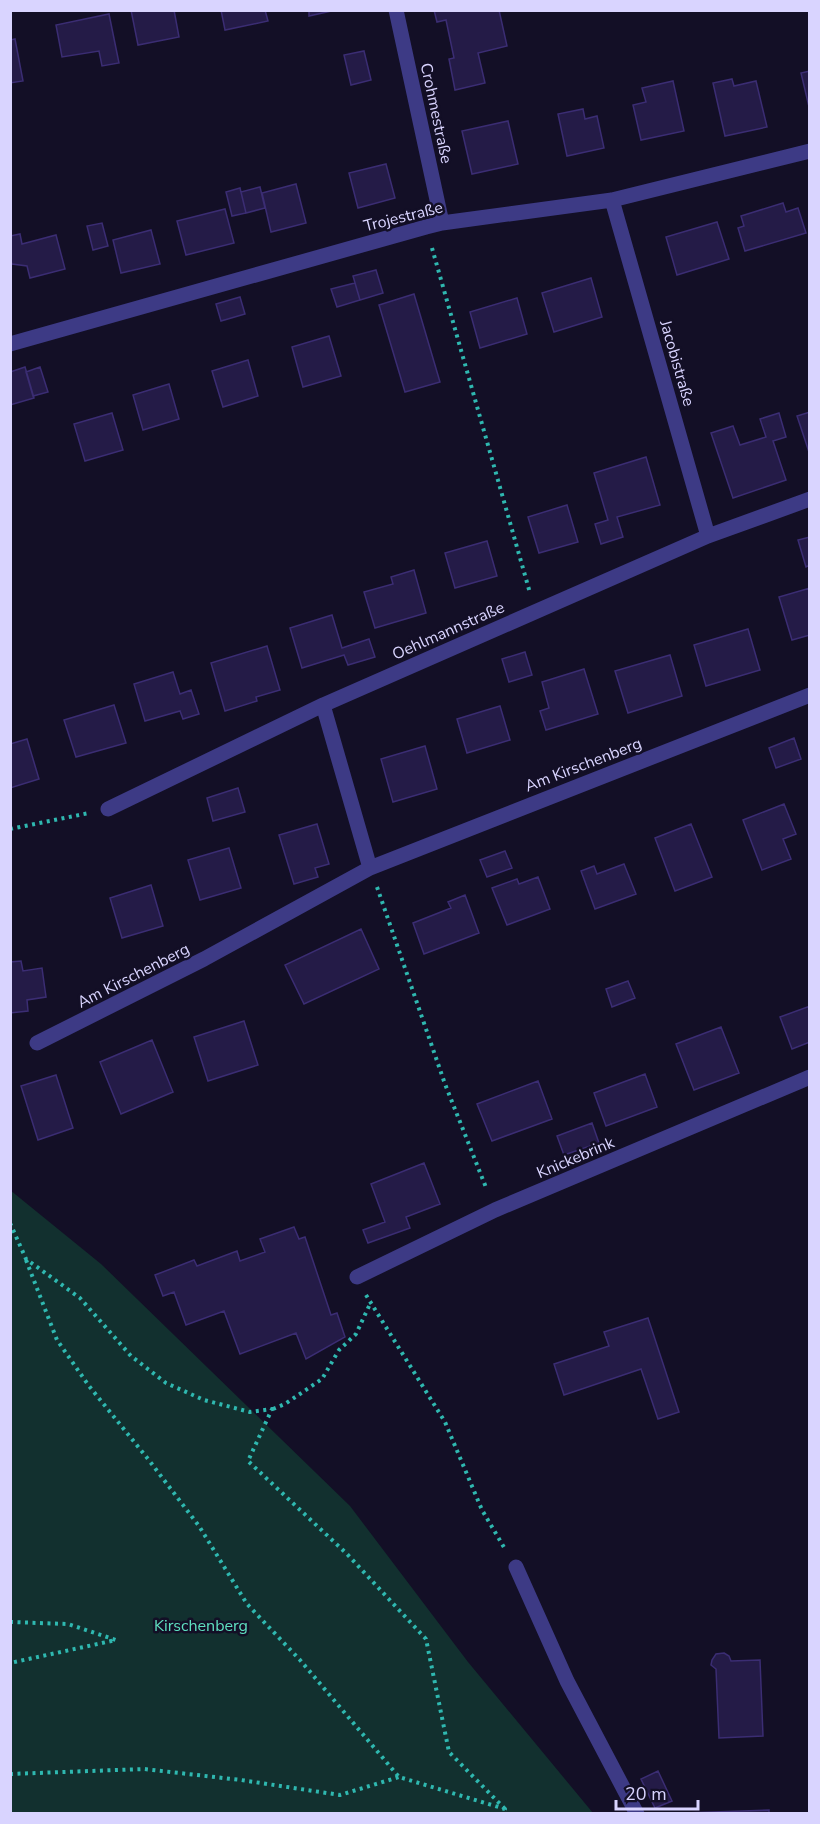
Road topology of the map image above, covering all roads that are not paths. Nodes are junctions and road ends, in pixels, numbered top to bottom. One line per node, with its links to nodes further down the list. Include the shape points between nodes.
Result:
1 (396, 10): 4 (street, Crohmestraße)
2 (810, 151): 3 (street, Trojestraße)
3 (612, 200): 4 (street, Trojestraße); 7 (street, Jacobistraße)
4 (442, 224): 5 (street, Trojestraße)
5 (10, 344)
6 (810, 499): 7 (street, Oehlmannstraße)
7 (708, 536): 9 (street, Oehlmannstraße)
8 (810, 695): 11 (street, Am Kirschenberg)
9 (323, 705): 10 (street, Oehlmannstraße); 11 (street)
10 (108, 809)
11 (370, 867): 12 (street, Am Kirschenberg, via 204,959)
12 (37, 1043)
13 (810, 1077): 14 (street, Knickebrink, via 495,1210)
14 (357, 1277)
15 (516, 1567): 16 (street, via 567,1681)
16 (637, 1814)

